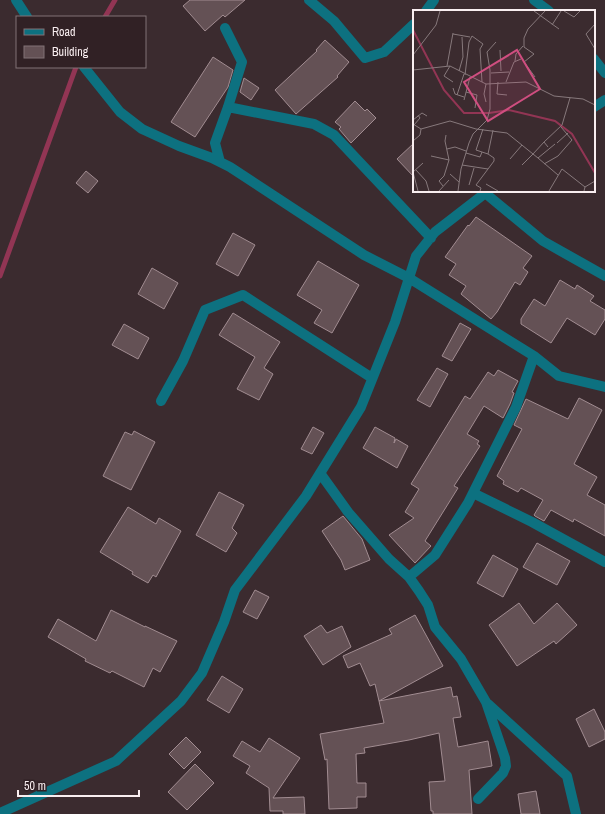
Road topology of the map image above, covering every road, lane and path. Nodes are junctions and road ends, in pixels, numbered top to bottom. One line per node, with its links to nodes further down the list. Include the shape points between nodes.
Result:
1 (16, 0): 7 (street)
2 (309, 0): 8 (street, via 334,21 365,58 384,52)
3 (434, 0): 5 (street)
4 (534, 0): 6 (street)
5 (427, 10)
6 (548, 10)
7 (26, 16)
8 (413, 25)
9 (225, 28): 15 (street, via 242,62)
10 (595, 59): 12 (street)
11 (85, 68): 16 (street, via 120,112 142,129)
12 (605, 73)
13 (605, 100): 14 (street)
14 (595, 106)
15 (228, 107): 16 (street, via 215,143); 18 (street, via 314,124 334,135)
16 (220, 162): 20 (street, via 364,255)
17 (487, 192): 18 (street, via 435,232); 19 (street, via 543,241)
18 (431, 238): 20 (street, via 416,256)
19 (605, 276)
20 (409, 278): 21 (street); 22 (street, via 395,322)
21 (534, 356): 23 (street, via 559,376); 26 (street, via 516,407)
22 (372, 378): 24 (street, via 243,295 205,310 183,361); 25 (street, via 360,407)
23 (605, 387)
24 (161, 401)
25 (320, 473): 28 (street, via 348,512 389,559); 31 (street, via 306,496 236,590 202,673 181,701 116,761)
26 (472, 493): 27 (street); 28 (street, via 435,555)
27 (605, 562)
28 (409, 577): 29 (street, via 428,605 435,627 461,660)
29 (486, 702): 30 (street, via 506,766 503,773); 32 (street, via 567,776)
30 (478, 798)
31 (0, 813)
32 (576, 814)

